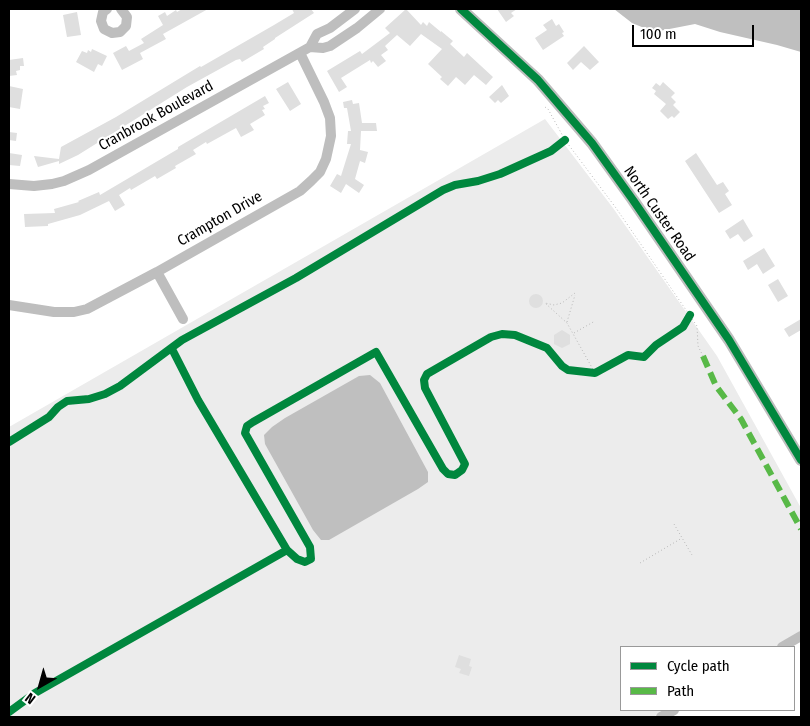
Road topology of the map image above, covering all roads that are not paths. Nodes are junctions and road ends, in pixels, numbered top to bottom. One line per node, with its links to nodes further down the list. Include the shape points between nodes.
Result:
1 (107, 9): 5 (street, via 100,21 104,29 112,33 124,29 128,22)
2 (355, 9): 6 (street, Cranbrook Boulevard, via 317,34)
3 (380, 9): 6 (street, Cranbrook Boulevard, via 330,46)
4 (461, 9): 12 (street, North Custer Road, via 538,80 592,144 729,340)
5 (127, 10)
6 (310, 47): 7 (street, Cranbrook Boulevard)
7 (300, 53): 8 (street, Cranbrook Boulevard, via 76,176 42,186); 9 (street, Crampton Drive, via 330,118 329,148 320,172 300,191)
8 (9, 184)
9 (157, 272): 10 (street, Crampton Drive, via 87,309 74,312); 11 (street)
10 (9, 305)
11 (183, 318)
12 (801, 460)
13 (801, 636): 14 (street)
14 (784, 646)
15 (672, 711): 16 (street)
16 (661, 717)

